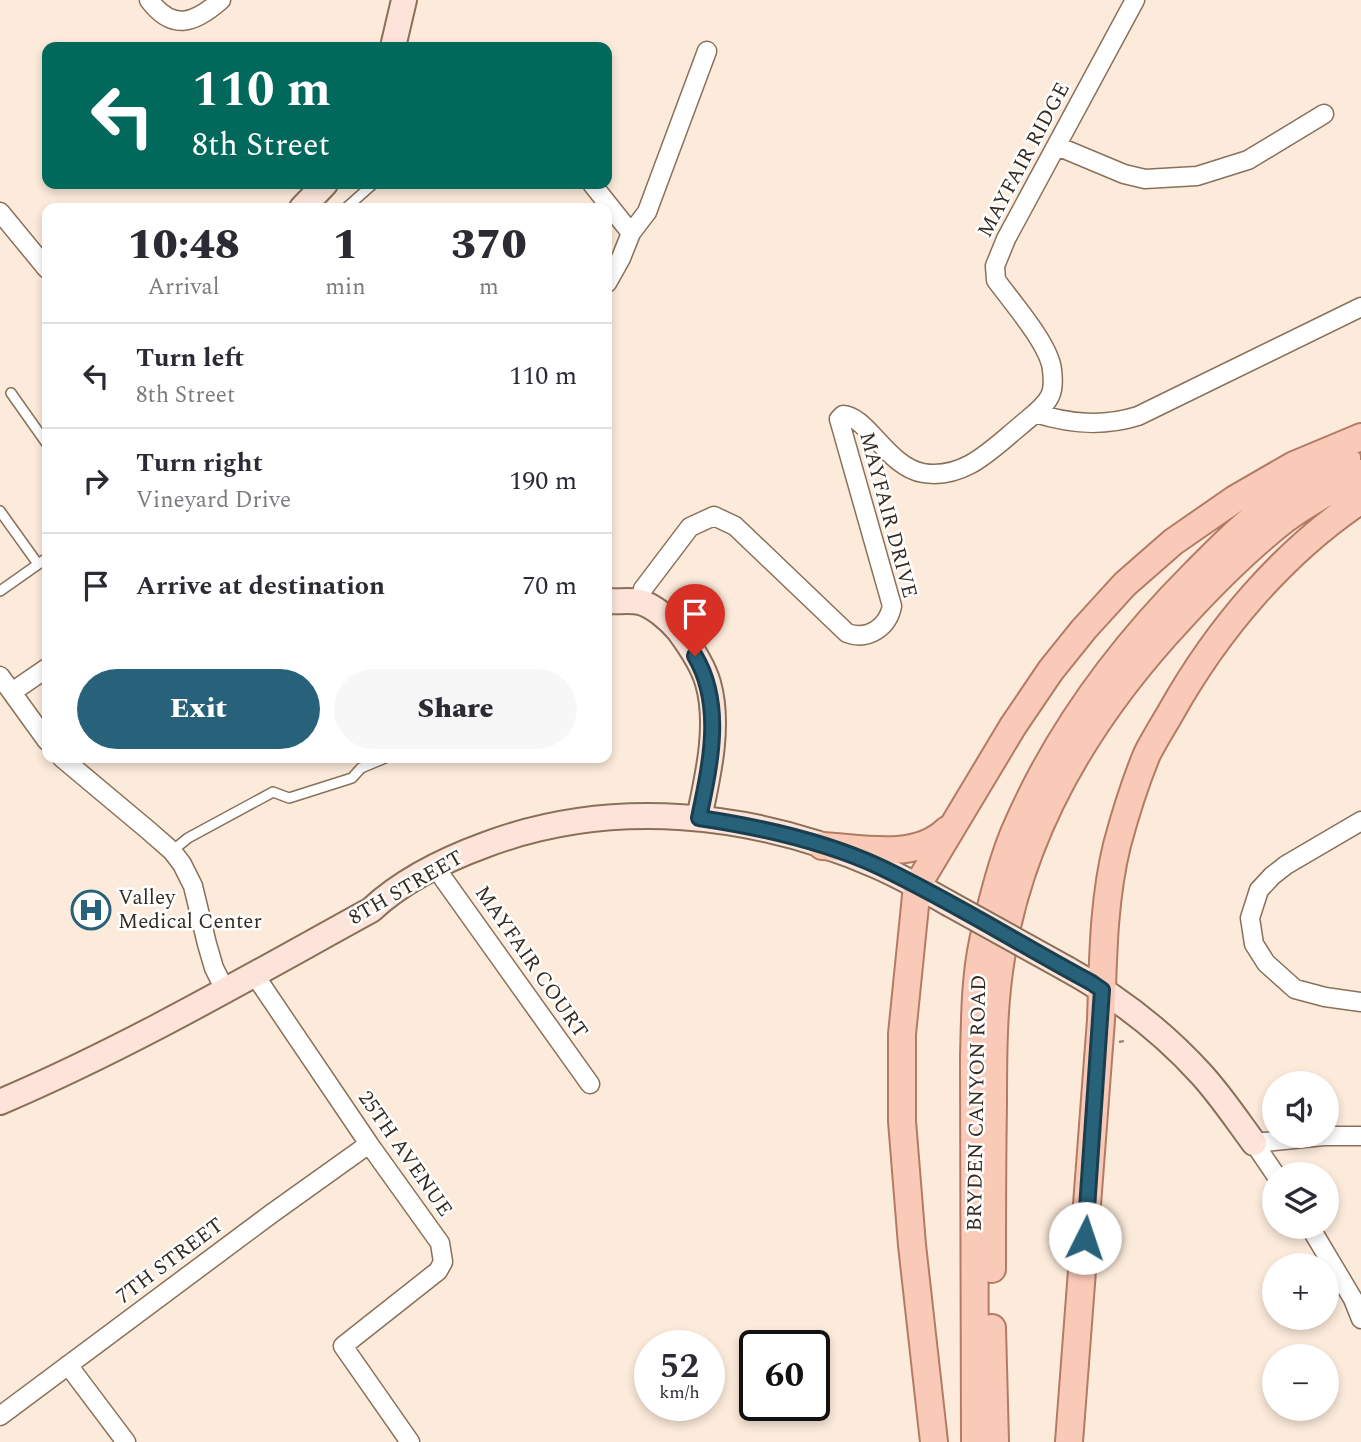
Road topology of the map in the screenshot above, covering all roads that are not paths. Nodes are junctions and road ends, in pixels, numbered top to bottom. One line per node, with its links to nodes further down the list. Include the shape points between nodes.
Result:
1 (149, 0): 2 (street, via 176,21 192,21)
2 (221, 0)
3 (404, 0): 5 (main road)
4 (1135, 0): 8 (street, MAYFAIR RIDGE)
5 (394, 42)
6 (707, 51): 17 (street, via 647,212)
7 (1324, 114): 8 (street, via 1248,160 1189,177 1124,174)
8 (1057, 146): 22 (street, MAYFAIR RIDGE, via 995,266 996,280 1050,358 1051,394)
9 (320, 189): 12 (main road)
10 (367, 189): 13 (lane)
11 (596, 189): 14 (street)
12 (307, 203)
13 (352, 203)
14 (607, 203)
15 (612, 209): 17 (street)
16 (0, 212): 18 (street)
17 (631, 233): 19 (street)
18 (42, 263)
19 (612, 274)
20 (1361, 307): 22 (street, via 1138,416 1085,424)
21 (11, 393): 23 (lane)
22 (1035, 413): 33 (street, MAYFAIR DRIVE, via 972,465 932,473 895,460 849,415 839,419 892,606 890,616 874,632 847,633 735,526 714,516 690,527 643,589)
23 (42, 437)
24 (1361, 437): 41 (main road, via 1294,465 1235,499 1173,542 1125,584 1051,670)
25 (1361, 451): 66 (main road, BRYDEN CANYON ROAD, via 1273,503 1176,592 1091,695 1014,834 982,943 976,994)
26 (1361, 473): 67 (main road, BRYDEN CANYON ROAD, via 1285,519 1245,552 1144,658 1078,749 1033,841 1014,896 996,997 992,1157)
27 (1361, 500): 49 (main road, via 1300,547 1251,601 1202,663 1148,752 1117,847)
28 (0, 511): 30 (lane)
29 (42, 561): 30 (lane)
30 (38, 564): 31 (lane)
31 (0, 591)
32 (612, 601): 33 (main road)
33 (640, 602): 40 (main road, via 685,639 708,684 712,727)
34 (42, 671): 36 (street)
35 (0, 676): 36 (street)
36 (12, 692): 37 (street)
37 (42, 734)
38 (68, 763): 44 (street)
39 (373, 763): 44 (lane, via 352,778 289,798 273,792)
40 (699, 818): 43 (main road, 8TH STREET); 45 (main road, 8TH STREET, via 640,814 568,822 514,834)
41 (956, 821): 43 (main road, via 938,839 909,850); 46 (main road)
42 (1361, 821): 50 (street, via 1272,876 1259,890 1250,918 1254,944 1266,963 1295,989)
43 (822, 846): 46 (main road, 8TH STREET)
44 (172, 851): 48 (street, via 193,886 210,956)
45 (435, 867): 47 (main road, 8TH STREET, via 389,893 371,910); 51 (street, MAYFAIR COURT)
46 (917, 886): 49 (main road, 8TH STREET, bridge); 65 (main road, via 902,1034 902,1121)
47 (254, 974): 48 (main road, 8TH STREET); 57 (street, 25TH AVENUE)
48 (225, 989): 52 (main road, 8TH STREET, via 106,1055)
49 (1102, 990): 56 (main road, 8TH STREET, via 1200,1072); 68 (main road)
50 (1361, 1002)
51 (590, 1084)
52 (0, 1102)
53 (1339, 1136): 54 (street)
54 (1361, 1136)
55 (1262, 1142): 56 (street)
56 (1254, 1143): 58 (street, 8TH STREET)
57 (369, 1144): 61 (street, 7TH STREET); 64 (street, 25TH AVENUE, via 440,1243 443,1262 438,1271 343,1346)
58 (1267, 1162)
59 (1317, 1239): 60 (street)
60 (1361, 1319)
61 (68, 1365): 62 (street, 7TH STREET); 63 (street)
62 (0, 1416)
63 (126, 1442)
64 (410, 1442)
65 (934, 1442)
66 (975, 1442)
67 (995, 1442)
68 (1069, 1442)

